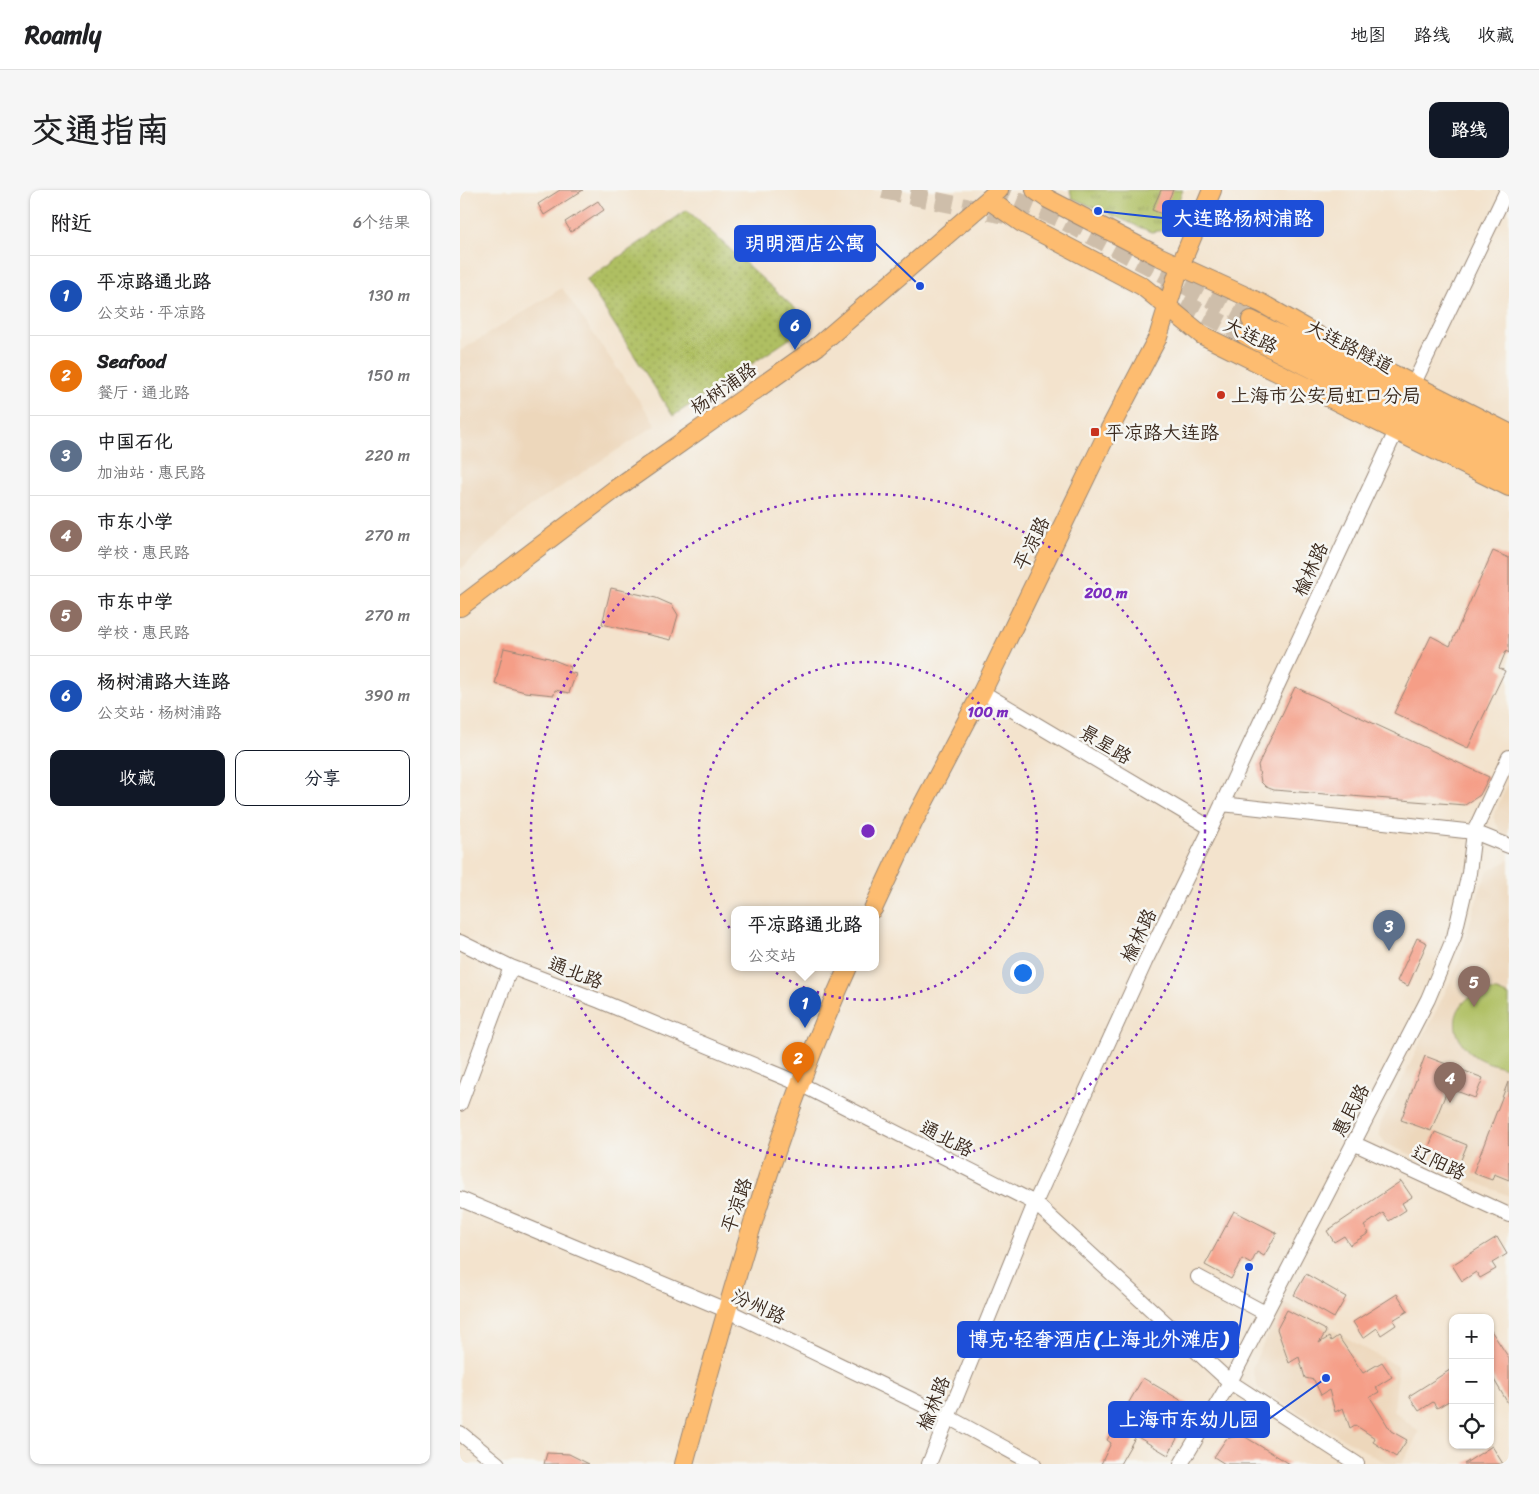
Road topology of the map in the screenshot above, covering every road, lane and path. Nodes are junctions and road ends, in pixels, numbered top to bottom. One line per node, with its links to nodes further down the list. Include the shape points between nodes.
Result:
1 (1035, 190): 5 (main road, 大连路)
2 (1212, 190): 5 (main road, 平凉路)
3 (1507, 190): 7 (street)
4 (994, 195): 6 (main road, 大连路, via 1022,223 1142,286); 13 (main road, 杨树浦路, via 818,346 614,490)
5 (1180, 266): 6 (main road, 平凉路); 7 (main road, 大连路, via 1261,303 1326,340)
6 (1169, 306): 8 (main road, 大连路, via 1202,335); 14 (main road, 平凉路, via 1158,337 1106,436)
7 (1414, 383): 9 (main road, 大连路)
8 (1397, 429): 12 (main road, 大连路); 16 (street, 榆林路)
9 (1509, 433)
10 (1509, 451): 11 (main road, 大连路隧道, via 1248,327)
11 (1509, 470)
12 (1509, 487)
13 (460, 607)
14 (982, 692): 17 (street, 景星路); 20 (main road, 平凉路, via 914,821)
15 (1509, 757): 18 (street, 惠民路)
16 (1222, 804): 17 (street, 榆林路); 18 (street)
17 (1211, 828): 28 (street, 榆林路, via 1145,962)
18 (1474, 832): 19 (street); 26 (street, 惠民路, via 1469,874 1454,937 1428,999)
19 (1509, 846)
20 (875, 906)
21 (460, 942): 22 (street, 通北路)
22 (510, 967): 24 (street, 通北路); 25 (street)
23 (846, 971): 24 (main road, 平凉路, via 816,1035)
24 (800, 1084): 28 (street, 通北路); 31 (main road, 平凉路)
25 (460, 1104)
26 (1353, 1143): 29 (street, 辽阳路); 32 (street, 惠民路)
27 (460, 1199): 31 (street, 汾州路)
28 (1034, 1204): 33 (street, 通北路); 34 (street, 榆林路)
29 (1509, 1215)
30 (1198, 1277): 32 (street)
31 (726, 1310): 34 (street, 汾州路); 37 (main road, 平凉路)
32 (1265, 1313): 33 (street, 惠民路)
33 (1230, 1382): 40 (street, 惠民路); 41 (street, 通北路)
34 (948, 1417): 38 (street, 榆林路); 39 (street, 汾州路)
35 (460, 1433): 36 (street)
36 (498, 1464)
37 (684, 1464)
38 (929, 1464)
39 (1034, 1464)
40 (1182, 1464)
41 (1357, 1464)

